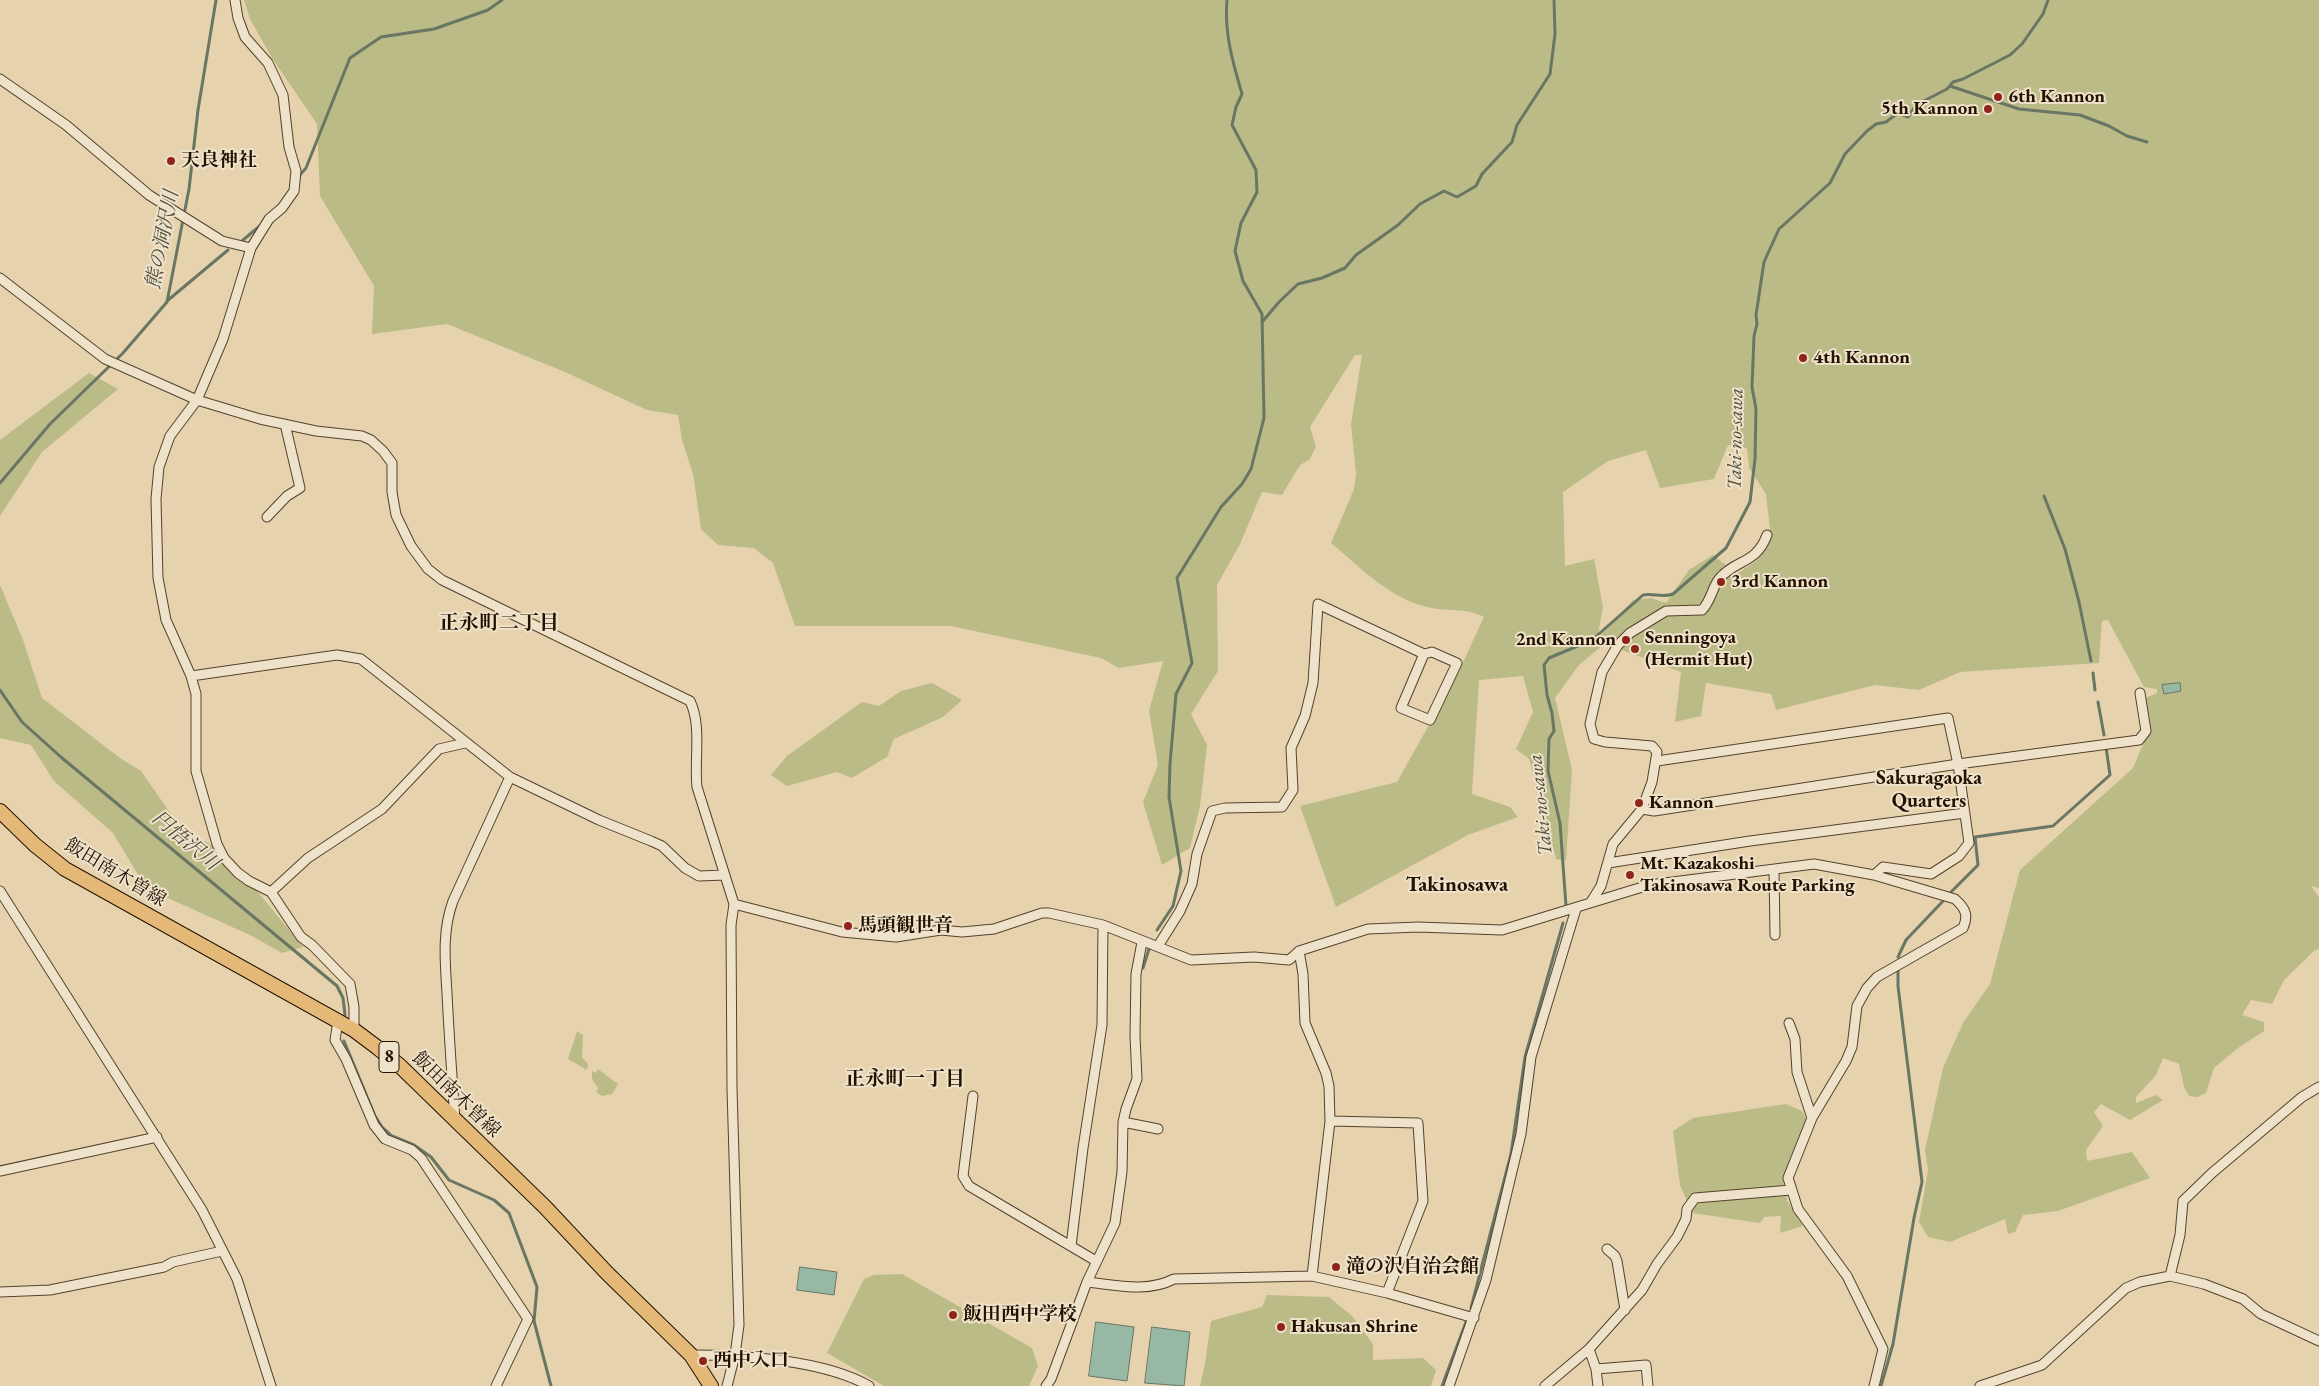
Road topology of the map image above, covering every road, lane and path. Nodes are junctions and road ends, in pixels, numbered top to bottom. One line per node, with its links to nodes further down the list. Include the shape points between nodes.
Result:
1 (235, 0): 3 (street, via 245,36 268,63 283,95 289,147 296,170 294,191 269,219)
2 (0, 79): 3 (street, via 66,125 149,195 222,241)
3 (251, 248): 5 (street, via 223,339)
4 (0, 278): 5 (street, via 105,359)
5 (197, 400): 6 (street); 10 (street, via 170,436 159,467 156,499 158,578 166,620)
6 (286, 424): 7 (street, via 300,488 287,496); 22 (street, via 362,436 383,451 392,463 396,515 411,546 442,580 690,700 696,714 697,787)
7 (267, 517)
8 (1767, 534): 13 (street, via 1756,554 1720,578 1702,610 1672,609 1659,614 1624,638 1606,663 1590,724 1594,739 1652,746 1658,752)
9 (1424, 654): 9 (street, via 1432,652 1457,663 1430,720 1401,708); 31 (street, via 1318,604 1306,716 1291,748 1293,790 1282,807 1212,811 1197,854 1192,884)
10 (191, 676): 12 (street, via 337,655 361,659); 24 (street, via 196,694 196,770 217,844 224,858 238,873)
11 (2140, 693): 14 (street, via 2146,731 2139,740)
12 (465, 743): 15 (street); 24 (street, via 439,749 382,810 308,858)
13 (1657, 760): 14 (street, via 1948,718); 16 (street)
14 (1958, 764): 16 (street, via 1654,811); 17 (street)
15 (510, 777): 22 (street, via 656,844 699,876); 39 (street, via 446,920)
16 (1642, 809): 19 (street, via 1613,844)
17 (1965, 813): 19 (street); 21 (street, via 1969,844 1959,856 1931,874 1883,867)
18 (2, 818): 33 (main road, 飯田南木曽線 / 8, via 66,869)
19 (1608, 863): 25 (street, via 1601,886)
20 (1774, 870): 21 (street, via 1814,864); 25 (street, via 1650,884); 29 (street)
21 (1874, 875): 38 (street, via 1955,899 1962,905 1967,920 1956,933 1877,977 1867,988 1857,1006 1852,1047)
22 (725, 876): 26 (street)
23 (0, 890): 43 (street)
24 (271, 892): 35 (street, via 301,937 350,984)
25 (1591, 902): 27 (street)
26 (734, 904): 28 (street, via 842,932 896,937 941,930 994,929 1042,913); 60 (street, via 731,925 732,1079 739,1326)
27 (1576, 908): 32 (street, via 1502,930 1368,929); 56 (street, via 1531,1057 1521,1134)
28 (1102, 925): 30 (street); 46 (street, via 1102,1025)
29 (1775, 935)
30 (1142, 942): 31 (street); 41 (street, via 1136,974 1137,1079)
31 (1158, 946): 32 (street, via 1191,960 1254,957 1289,960)
32 (1299, 951): 40 (street, via 1305,1023 1326,1073)
33 (338, 1021): 35 (main road, 飯田南木曽線 / 8); 63 (street, via 335,1040 374,1126 385,1139 412,1150 421,1158 528,1319)
34 (1789, 1023): 38 (street, via 1795,1039 1797,1072)
35 (354, 1030): 39 (main road, 飯田南木曽線 / 8, via 400,1066)
36 (2319, 1087): 51 (street, via 2302,1097 2183,1201 2180,1235)
37 (973, 1096): 46 (street, via 963,1176 969,1186)
38 (1812, 1118): 45 (street, via 1788,1178)
39 (455, 1120): 59 (main road, 飯田南木曽線 / 8)
40 (1330, 1120): 50 (street); 54 (street, via 1418,1122 1423,1201)
41 (1123, 1122): 42 (street); 49 (street, via 1122,1172 1115,1223)
42 (1158, 1128)
43 (157, 1137): 44 (street); 48 (street, via 202,1210)
44 (0, 1171)
45 (1791, 1190): 55 (street, via 1695,1198 1687,1209 1677,1237); 72 (street, via 1798,1209 1847,1276 1883,1349)
46 (1070, 1246): 49 (street)
47 (1608, 1249): 55 (street, via 1617,1261)
48 (222, 1251): 53 (street, via 164,1267 50,1290); 62 (street, via 237,1280)
49 (1096, 1261): 52 (street)
50 (1312, 1276): 52 (street, via 1174,1279 1162,1285 1145,1287); 54 (street)
51 (2170, 1276): 57 (street, via 2243,1298 2261,1314); 73 (street, via 2126,1288 2042,1365)
52 (1087, 1282): 67 (street)
53 (0, 1292)
54 (1387, 1293): 56 (street)
55 (1625, 1310): 58 (street)
56 (1474, 1318): 68 (street)
57 (2319, 1341)
58 (1590, 1349): 61 (street); 69 (street)
59 (691, 1355): 60 (street); 64 (main road, 飯田南木曽線 / 8)
60 (735, 1355): 65 (street); 66 (street, via 814,1367 853,1377)
61 (1596, 1369): 70 (street); 71 (street, via 1646,1365)
62 (271, 1386)
63 (496, 1386)
64 (711, 1386)
65 (727, 1386)
66 (869, 1386)
67 (1046, 1386)
68 (1448, 1386)
69 (1545, 1386)
70 (1598, 1386)
71 (1648, 1386)
72 (1874, 1386)
73 (1980, 1386)

